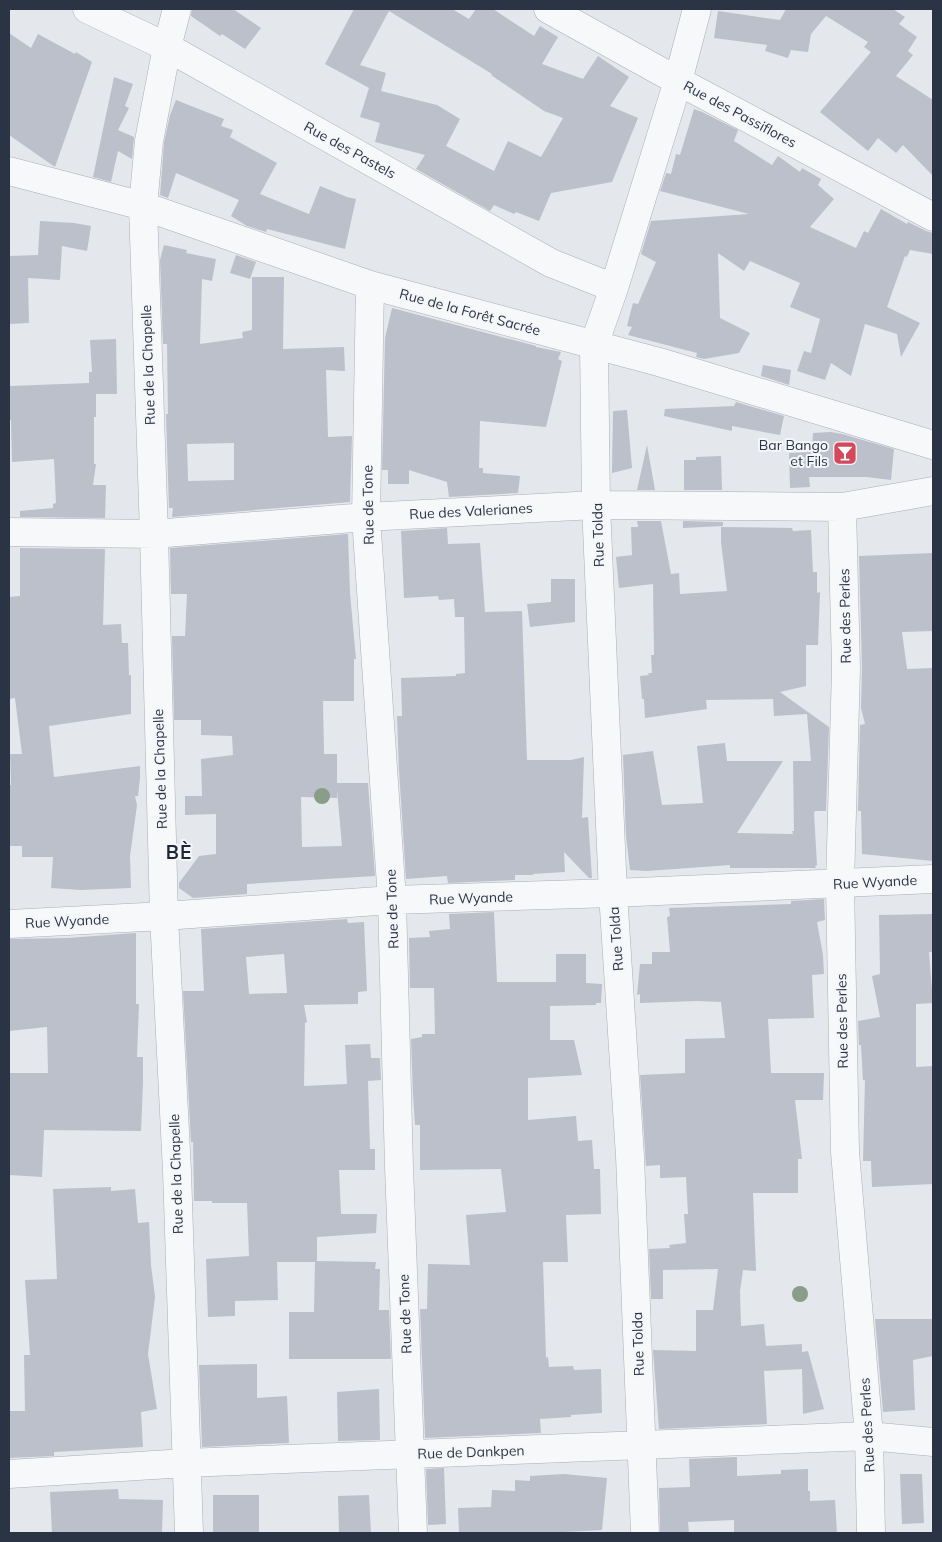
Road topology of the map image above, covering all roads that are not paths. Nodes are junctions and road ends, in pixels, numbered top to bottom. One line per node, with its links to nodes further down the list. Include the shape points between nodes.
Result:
1 (87, 9): 5 (street, Rue des Pastels)
2 (177, 9): 5 (street, Rue de la Chapelle)
3 (548, 9): 6 (street, Rue des Passiflores)
4 (697, 9): 6 (street)
5 (167, 47): 8 (street, Rue de la Chapelle, via 148,141); 11 (street, Rue des Pastels, via 551,263)
6 (678, 81): 9 (street, Rue des Passiflores); 11 (street)
7 (9, 171): 8 (street, Rue de la Forêt Sacrée)
8 (142, 206): 10 (street, Rue de la Forêt Sacrée); 19 (street, Rue de la Chapelle)
9 (933, 217)
10 (370, 285): 12 (street, Rue de la Forêt Sacrée); 17 (street, Rue de Tone)
11 (614, 288): 12 (street)
12 (594, 345): 13 (street, Rue de la Forêt Sacrée); 15 (street, Rue Tolda)
13 (933, 445)
14 (933, 491): 16 (street, Rue des Valerianes)
15 (596, 505): 16 (street, Rue des Valerianes); 17 (street, Rue des Valerianes); 22 (street, Rue Tolda)
16 (842, 507): 21 (street, Rue des Perles, via 846,668)
17 (366, 517): 19 (street, Rue des Valerianes); 23 (street, Rue de Tone)
18 (9, 532): 19 (street, Rue des Valerianes)
19 (154, 534): 24 (street, Rue de la Chapelle)
20 (933, 879): 21 (street, Rue Wyande)
21 (840, 884): 22 (street, Rue Wyande); 26 (street, Rue des Perles, via 845,1152)
22 (613, 893): 23 (street, Rue Wyande); 28 (street, Rue Tolda, via 630,1156)
23 (392, 900): 24 (street, Rue Wyande); 29 (street, Rue de Tone)
24 (164, 916): 25 (street, Rue Wyande); 30 (street, Rue de la Chapelle)
25 (9, 924)
26 (869, 1436): 27 (street, Rue de Dankpen); 28 (street, Rue de Dankpen); 35 (street, Rue des Perles)
27 (933, 1442)
28 (642, 1445): 29 (street, Rue de Dankpen); 34 (street, Rue Tolda)
29 (410, 1455): 30 (street, Rue de Dankpen); 33 (street, Rue de Tone)
30 (186, 1463): 31 (street, Rue de Dankpen); 32 (street, Rue de la Chapelle)
31 (9, 1474)
32 (189, 1533)
33 (413, 1533)
34 (645, 1533)
35 (871, 1533)

